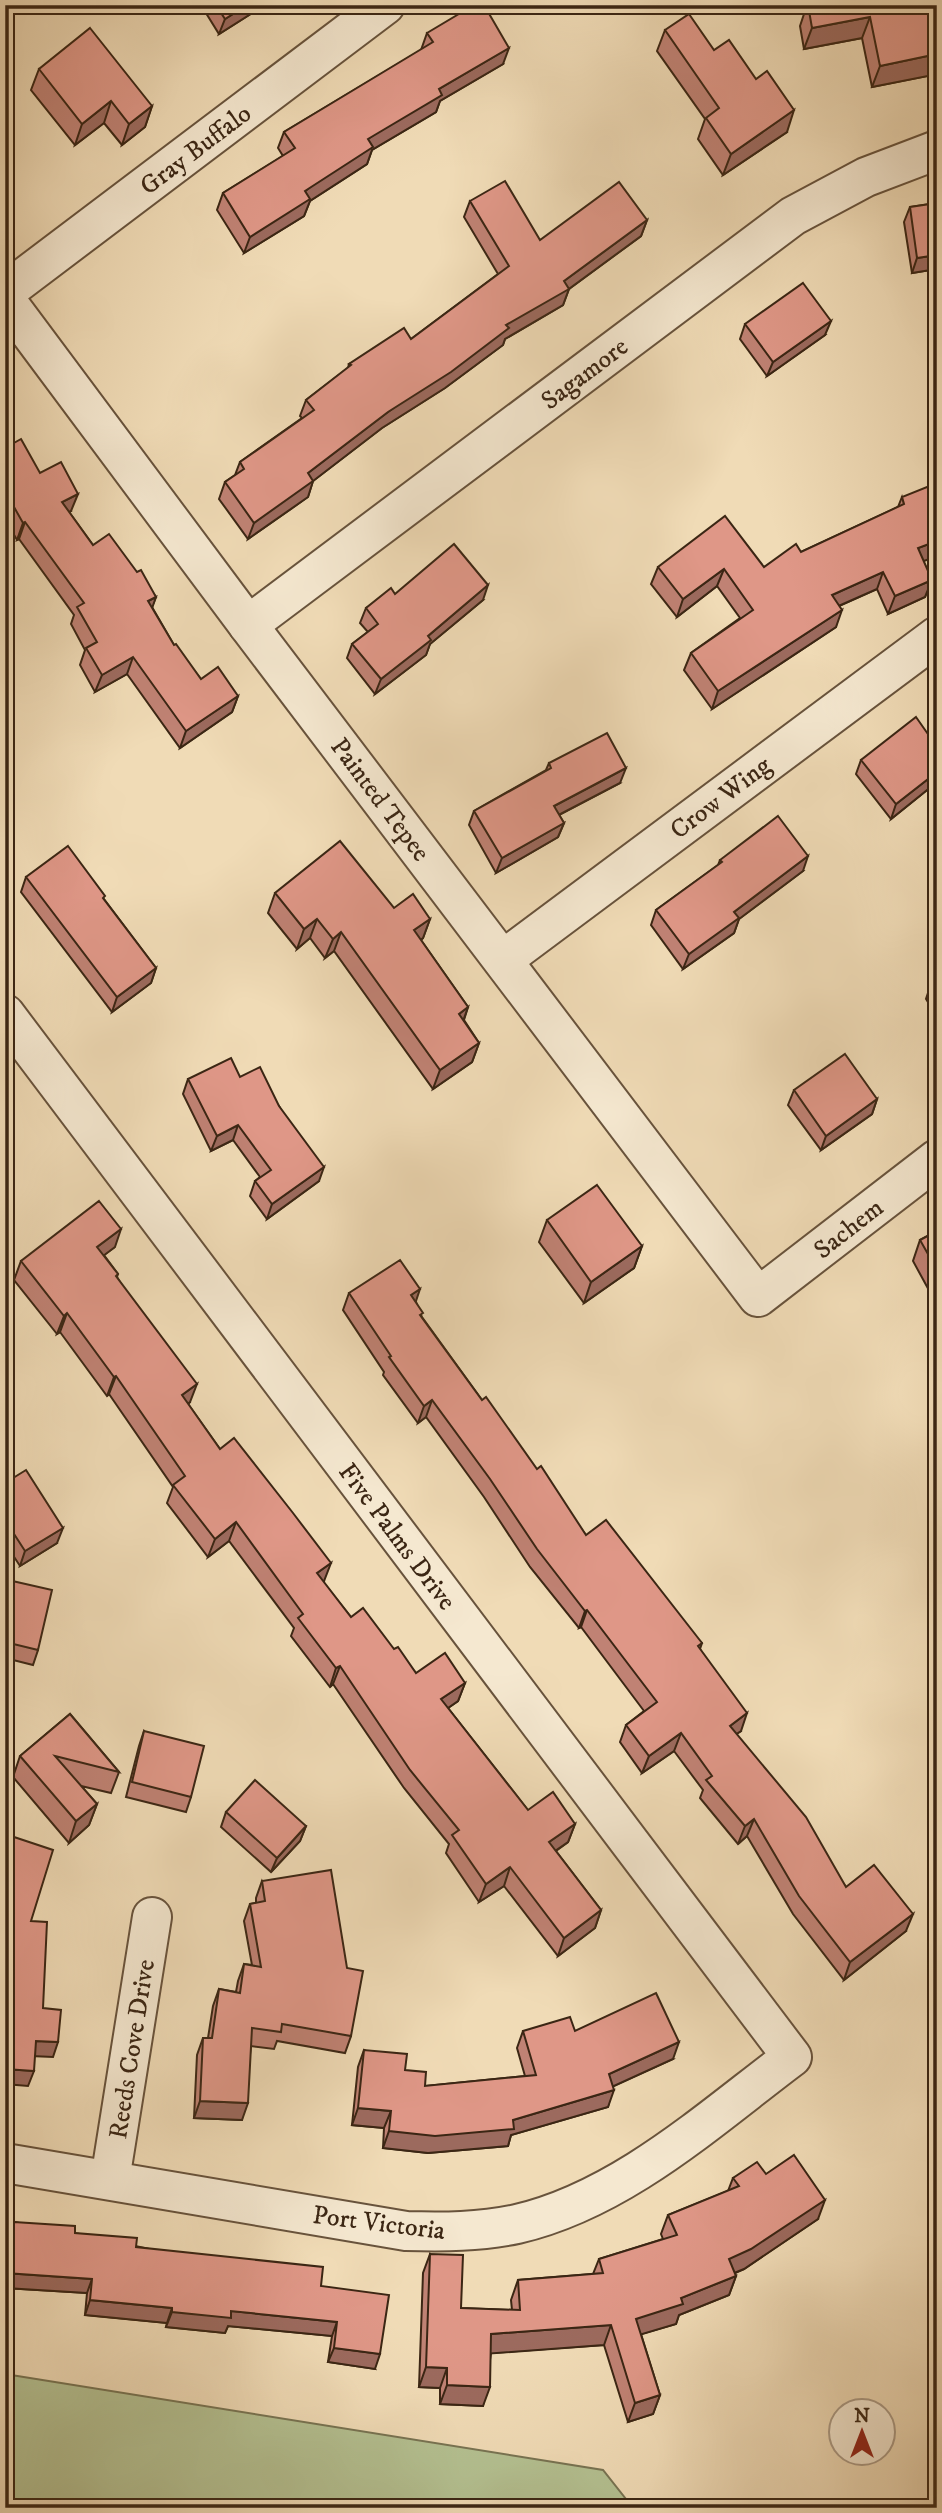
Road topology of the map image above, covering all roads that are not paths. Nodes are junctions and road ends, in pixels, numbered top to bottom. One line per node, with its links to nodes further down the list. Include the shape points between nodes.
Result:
1 (385, 5): 3 (street, Gray Buffalo)
2 (937, 150): 5 (street, Sagamore, via 866,177 793,216)
3 (5, 292)
4 (5, 299): 5 (street, Painted Tepee)
5 (248, 625): 7 (street, Painted Tepee)
6 (937, 636): 7 (street, Crow Wing)
7 (503, 959): 10 (street, Painted Tepee)
8 (5, 1014): 12 (street, Five Palms Drive)
9 (937, 1159): 10 (street, Sachem)
10 (758, 1297)
11 (152, 1917): 14 (street, Reeds Cove Drive)
12 (792, 2057): 14 (street, Port Victoria, via 619,2184 552,2214 516,2224 480,2230 406,2231)
13 (5, 2163): 14 (street, Port Victoria)
14 (110, 2180)

